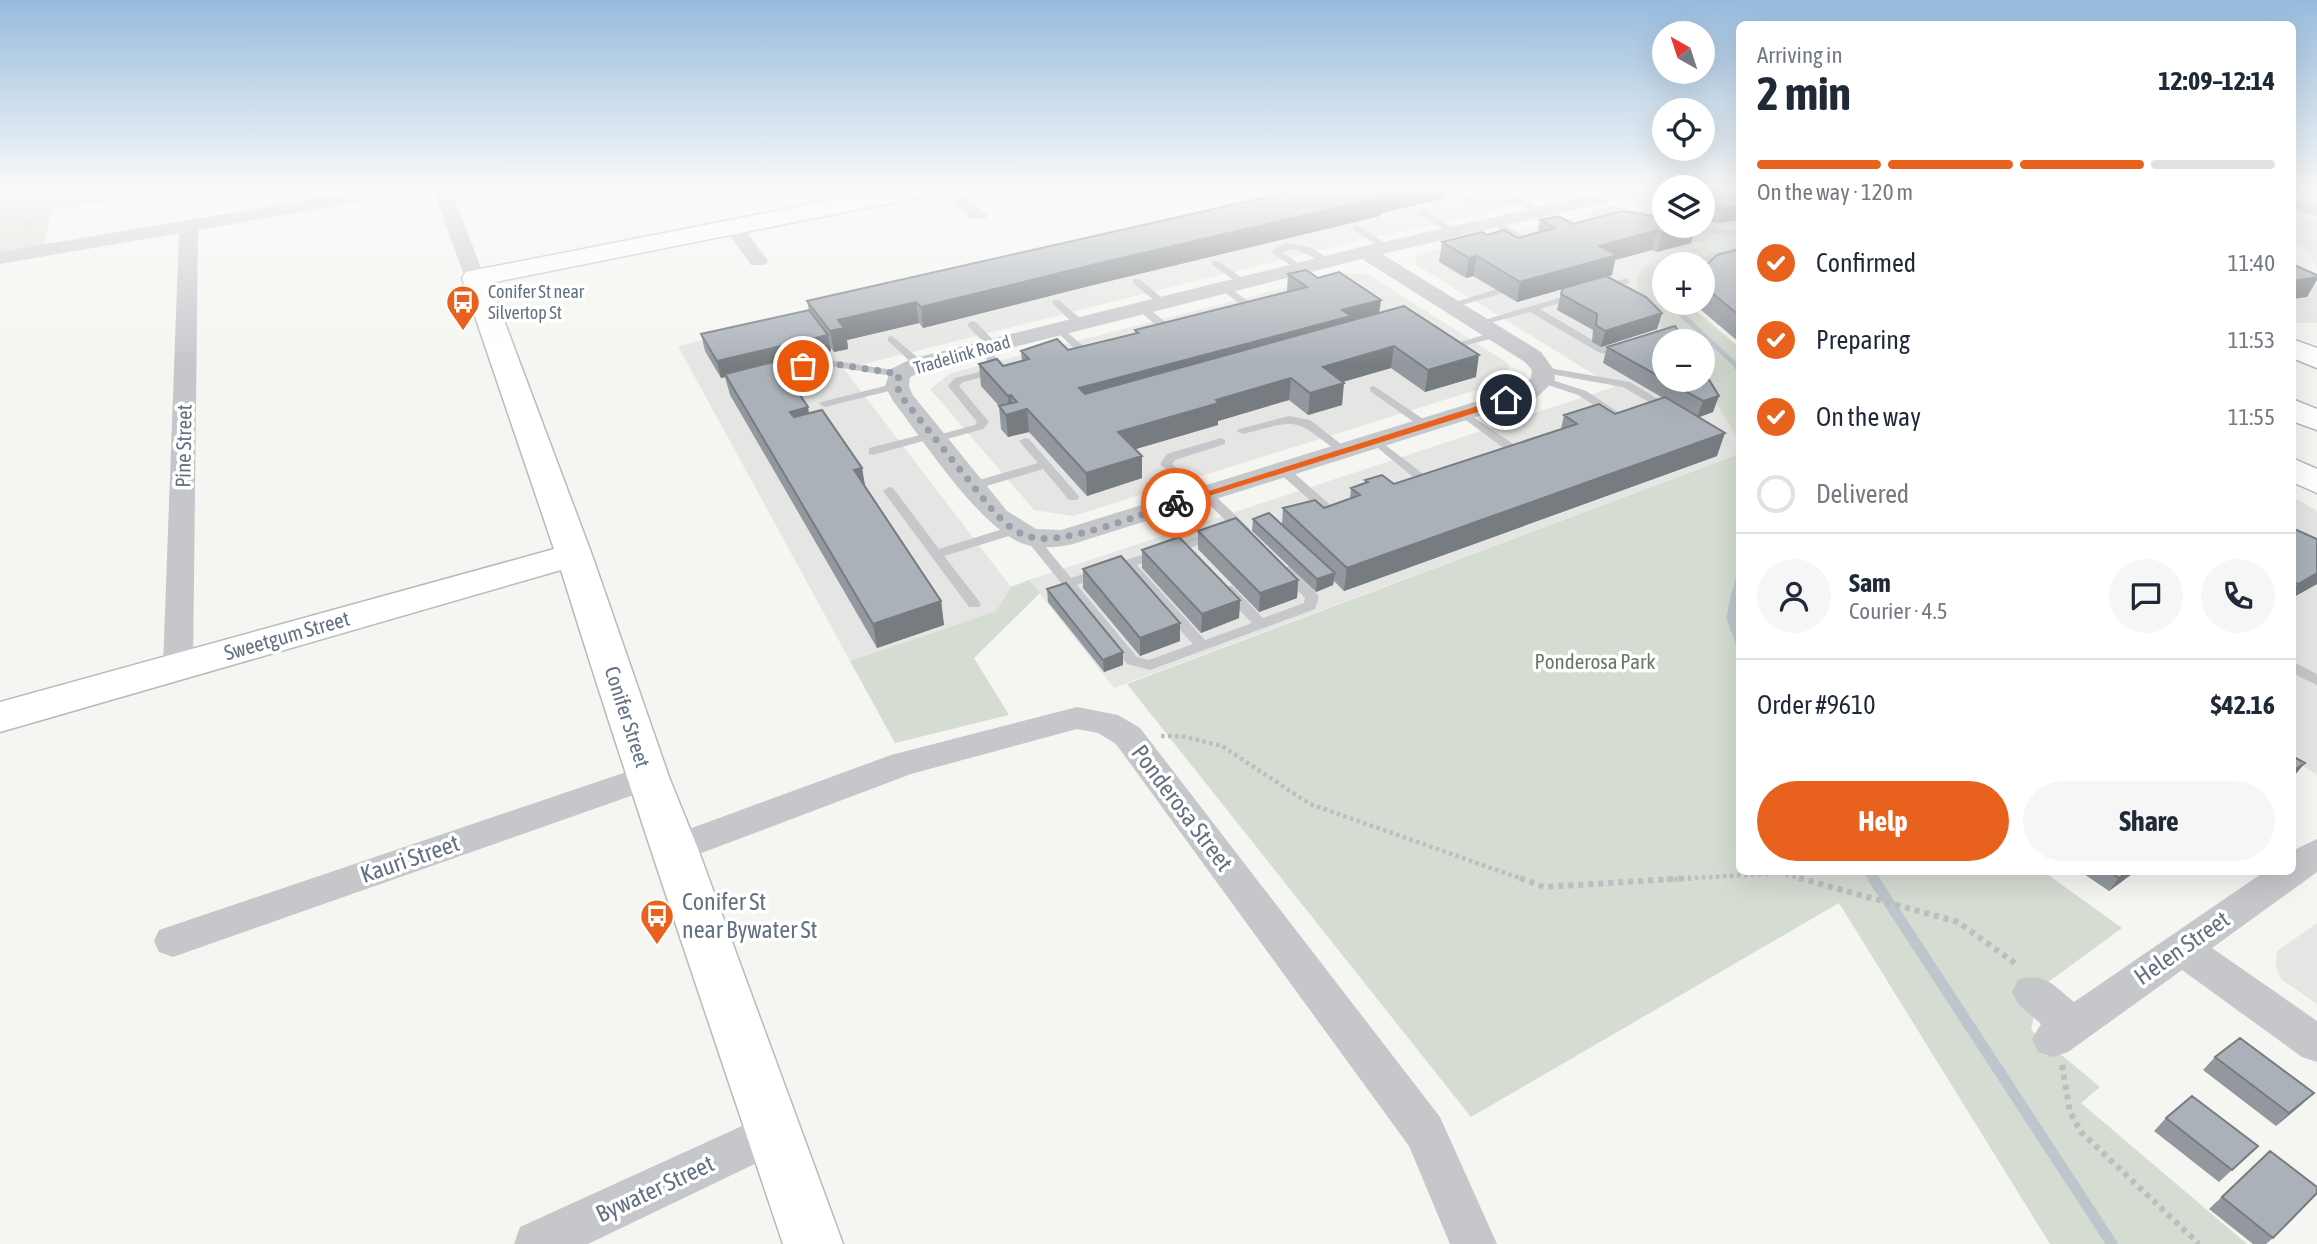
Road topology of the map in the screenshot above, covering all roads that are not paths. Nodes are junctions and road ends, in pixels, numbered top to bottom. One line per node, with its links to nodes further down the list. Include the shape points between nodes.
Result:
1 (58, 248): 8 (street)
2 (188, 248): 79 (street, Pine Street)
3 (464, 248): 11 (street, Conifer Street)
4 (626, 248): 11 (main road)
5 (748, 248): 9 (street)
6 (1383, 248): 7 (street, Tradelink Road)
7 (1376, 249): 14 (street, Tradelink Road, via 1324,272 1300,268); 18 (street)
8 (0, 258)
9 (758, 261)
10 (1215, 263): 14 (lane)
11 (475, 278): 71 (main road, Conifer Street)
12 (1136, 281): 17 (lane)
13 (1626, 281): 19 (lane)
14 (1233, 285): 17 (street, Tradelink Road); 20 (lane)
15 (1497, 292): 18 (lane)
16 (1056, 302): 22 (lane)
17 (1152, 305): 22 (street, Tradelink Road); 25 (lane)
18 (1451, 305): 23 (street)
19 (1531, 308): 23 (lane); 28 (lane, via 1602,350)
20 (1258, 313)
21 (972, 324): 31 (lane)
22 (1070, 326): 31 (street, Tradelink Road); 35 (lane)
23 (1488, 328): 32 (lane); 37 (street, via 1533,357)
24 (2296, 332): 26 (main road)
25 (1172, 333)
26 (2317, 333)
27 (892, 339): 36 (lane, via 902,351)
28 (1630, 345)
29 (2296, 345): 30 (main road)
30 (2317, 345)
31 (987, 347): 36 (street, Tradelink Road); 50 (lane, via 998,366 995,371 959,380 953,386 983,422 979,427)
32 (1449, 347)
33 (2296, 347): 34 (main road)
34 (2317, 359)
35 (1093, 360)
36 (905, 375): 38 (lane, via 823,362); 42 (lane); 50 (street, Tradelink Road, via 901,396)
37 (1543, 375): 44 (street, via 1528,393); 45 (lane, via 1626,384); 47 (lane)
38 (752, 379)
39 (1374, 389): 48 (lane)
40 (2296, 389): 41 (main road)
41 (2317, 400)
42 (825, 404)
43 (2296, 410): 46 (main road)
44 (1463, 414): 48 (street); 56 (lane)
45 (1680, 415)
46 (2317, 421)
47 (1629, 423)
48 (1425, 425): 52 (street)
49 (1243, 431): 55 (lane, via 1290,417 1303,418)
50 (934, 437): 54 (lane); 62 (street, Tradelink Road)
51 (1024, 441): 57 (lane)
52 (1376, 441): 55 (street); 61 (lane)
53 (1221, 442): 64 (lane, via 1171,457 1166,464)
54 (873, 451)
55 (1344, 451): 58 (street)
56 (1521, 455)
57 (1045, 465): 62 (lane); 65 (lane)
58 (1283, 470): 64 (street); 66 (lane)
59 (2296, 470): 60 (main road)
60 (2317, 483)
61 (1430, 485)
62 (973, 486): 68 (street, Tradelink Road, via 998,517)
63 (889, 491): 70 (lane)
64 (1202, 495): 67 (lane); 68 (street, via 1063,538)
65 (1073, 497)
66 (1331, 512)
67 (1240, 527): 69 (lane); 73 (lane, via 1190,550)
68 (1022, 533): 70 (lane); 75 (lane)
69 (1258, 544)
70 (936, 554): 76 (lane)
71 (574, 555): 79 (main road, Sweetgum Street); 83 (main road, Conifer Street)
72 (1276, 562): 77 (lane, via 1312,597 1310,606)
73 (1128, 564): 75 (lane); 78 (lane)
74 (1214, 575): 77 (lane)
75 (1067, 584): 78 (lane, via 1132,661 1150,665)
76 (974, 604)
77 (1261, 624): 78 (lane)
78 (1203, 646)
79 (178, 666): 82 (main road, Sweetgum Street)
80 (2296, 668): 81 (lane)
81 (2317, 680)
82 (0, 717)
83 (647, 777): 84 (main road, Conifer Street); 88 (street, Kauri Street)
84 (675, 849): 92 (main road, Conifer Street); 95 (street, Ponderosa Street, via 903,764 1077,718 1106,723 1128,736 1425,1132)
85 (2317, 853): 86 (street, Helen Street)
86 (2296, 868)
87 (2286, 875): 89 (street, Helen Street)
88 (173, 941)
89 (2182, 948): 90 (street, Helen Street, via 2063,1032); 91 (street)
90 (2027, 980)
91 (2317, 1044)
92 (773, 1133): 93 (street, Bywater Street); 94 (main road, Conifer Street)
93 (537, 1244)
94 (813, 1244)
95 (1474, 1244)

